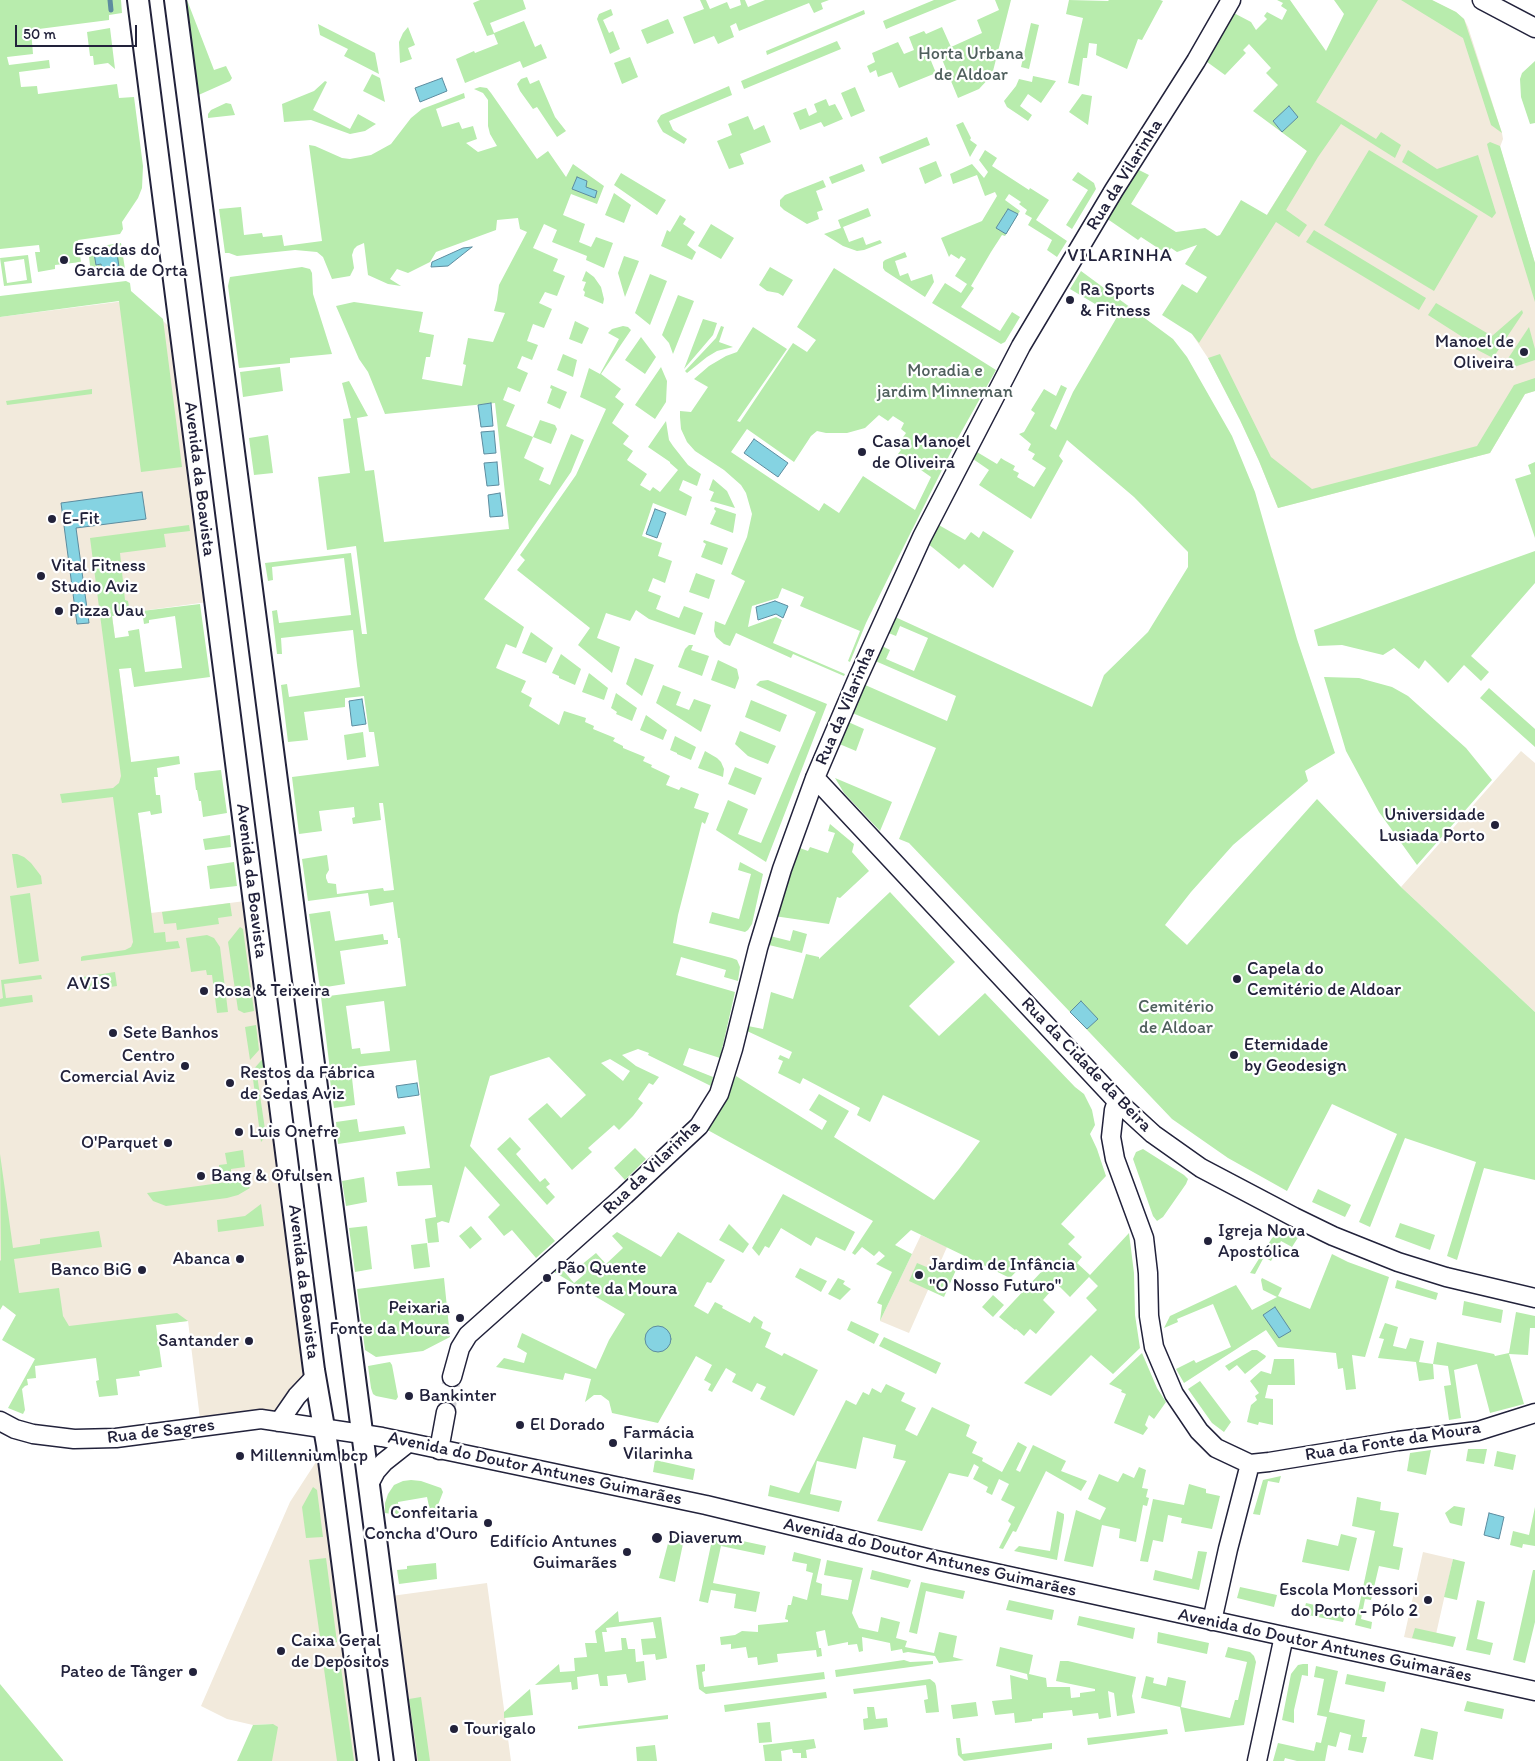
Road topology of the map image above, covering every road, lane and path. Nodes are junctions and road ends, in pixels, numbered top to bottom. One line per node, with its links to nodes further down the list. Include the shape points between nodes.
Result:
1 (138, 0): 10 (main road, Avenida da Boavista)
2 (175, 0): 16 (main road)
3 (1231, 0): 6 (street, Rua da Vilarinha, via 1012,362 922,537)
4 (1482, 0): 5 (street)
5 (1535, 28)
6 (815, 778): 7 (street, Rua da Cidade da Beira); 9 (street, Rua da Vilarinha, via 782,869 719,1094 699,1126 478,1325 460,1348)
7 (1117, 1101): 8 (street, Rua da Cidade da Beira, via 1153,1134 1201,1168 1333,1236 1458,1281); 19 (street, via 1111,1137 1144,1238 1154,1347 1174,1394 1199,1431 1216,1448)
8 (1535, 1298)
9 (454, 1370)
10 (315, 1377): 14 (street); 15 (main road, Avenida da Boavista)
11 (446, 1412): 18 (street)
12 (1535, 1413): 19 (street, Rua da Fonte da Moura, via 1478,1431)
13 (0, 1421): 14 (street, Rua de Sagres, via 33,1434 89,1439 261,1419)
14 (279, 1422): 15 (street, Rua de Sagres)
15 (324, 1428): 16 (street, Avenida do Doutor Antunes Guimarães); 24 (main road, Avenida da Boavista)
16 (362, 1434): 17 (street, Avenida do Doutor Antunes Guimarães); 20 (main road)
17 (408, 1443): 18 (street, Avenida do Doutor Antunes Guimarães); 20 (street, via 376,1471)
18 (439, 1450): 21 (street, Avenida do Doutor Antunes Guimarães, via 706,1505)
19 (1250, 1464): 21 (street)
20 (369, 1484): 25 (main road)
21 (1212, 1621): 22 (street, Avenida do Doutor Antunes Guimarães)
22 (1284, 1636): 23 (street, Avenida do Doutor Antunes Guimarães); 26 (street)
23 (1535, 1691)
24 (368, 1761)
25 (405, 1761)
26 (1257, 1761)

